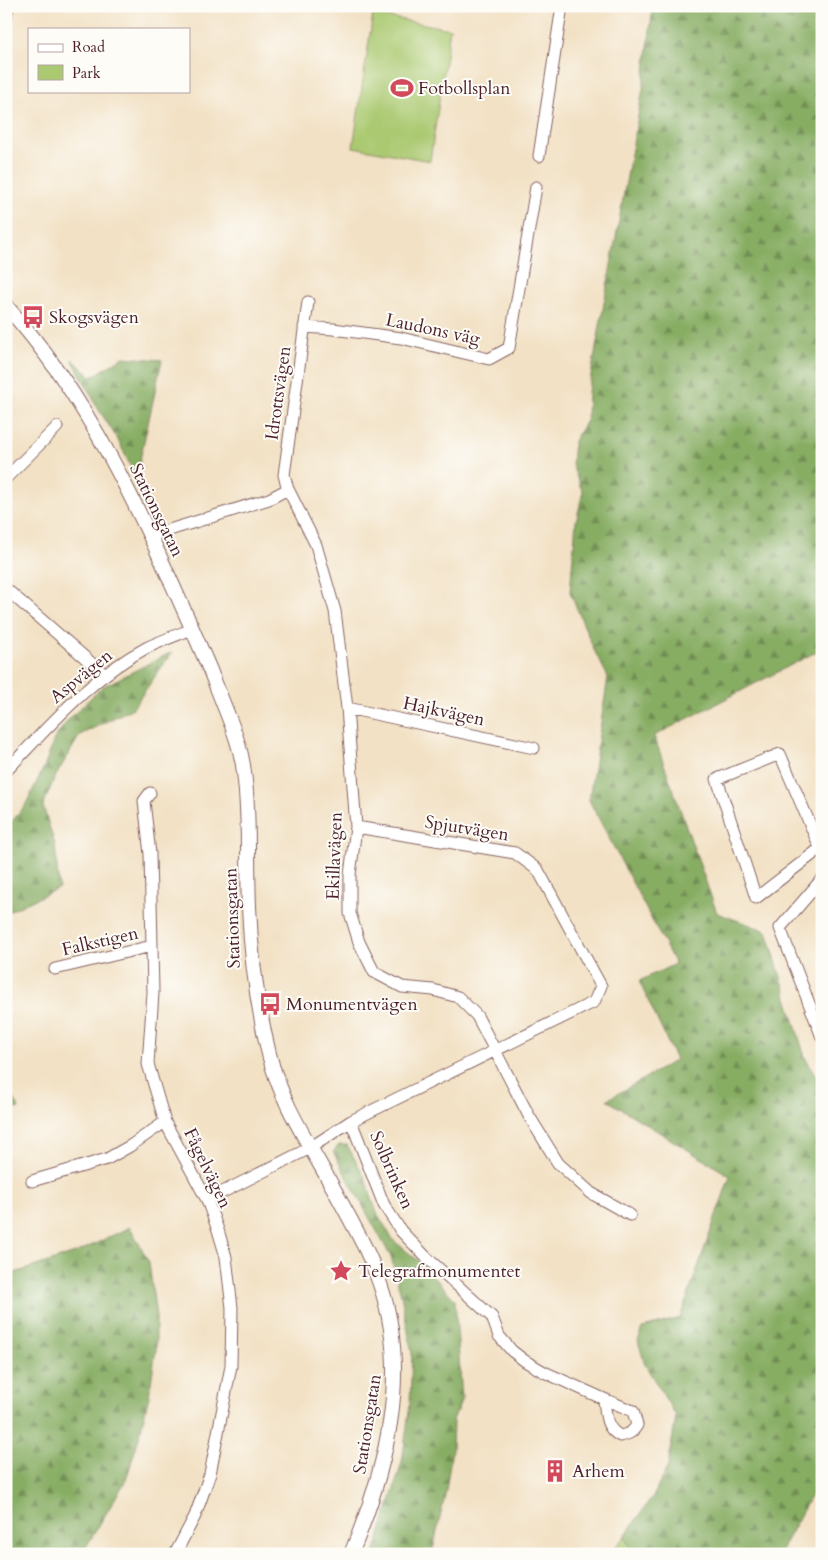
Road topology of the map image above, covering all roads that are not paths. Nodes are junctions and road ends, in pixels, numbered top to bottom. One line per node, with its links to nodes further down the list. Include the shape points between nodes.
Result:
1 (8, 6): 3 (street)
2 (562, 6): 4 (street)
3 (6, 18)
4 (539, 156)
5 (536, 187): 8 (street, Laudons väg, via 509,348 489,359 401,338)
6 (308, 302): 8 (street, Idrottsvägen)
7 (6, 306): 12 (street, Stationsgatan, via 31,332 88,419)
8 (304, 327): 11 (street, Idrottsvägen, via 284,475)
9 (57, 427): 10 (street)
10 (6, 478)
11 (288, 489): 12 (street, via 269,500); 16 (street, Ekillavägen, via 316,545 335,611)
12 (150, 536): 14 (street, Stationsgatan)
13 (6, 589): 15 (street)
14 (192, 629): 15 (street, Aspvägen, via 146,648); 29 (street, Stationsgatan, via 237,738 248,807 254,981 275,1074)
15 (105, 675): 18 (street, Aspvägen, via 72,702)
16 (347, 708): 17 (street, Hajkvägen); 20 (street, Ekillavägen)
17 (534, 748)
18 (6, 771)
19 (150, 792): 23 (street, Fågelvägen, via 144,801 150,854)
20 (356, 827): 26 (street, Ekillavägen, via 350,875 350,913 359,942 374,972 402,987 458,997 477,1016); 26 (street, Spjutvägen, via 515,853 538,870 601,986 594,1002)
21 (822, 846): 21 (street, via 780,754 717,779 756,898)
22 (822, 879): 25 (street, via 780,928)
23 (152, 946): 24 (street, Falkstigen); 28 (street, Fågelvägen, via 154,994 148,1064)
24 (55, 969)
25 (822, 1036)
26 (495, 1050): 27 (street); 32 (street, Ekillavägen, via 528,1116 558,1163 591,1193)
27 (351, 1121): 29 (street); 33 (street, Solbrinken, via 384,1205 401,1231 492,1317 499,1336 525,1362)
28 (166, 1122): 30 (street, via 107,1159); 31 (street, Fågelvägen)
29 (310, 1148): 31 (street); 35 (street, Stationsgatan, via 336,1192 380,1283 395,1360 393,1398 381,1469)
30 (32, 1181)
31 (207, 1200): 34 (street, Fågelvägen, via 226,1257 232,1308 231,1366 210,1474 195,1516)
32 (630, 1215)
33 (604, 1400)
34 (175, 1554)
35 (351, 1554)

